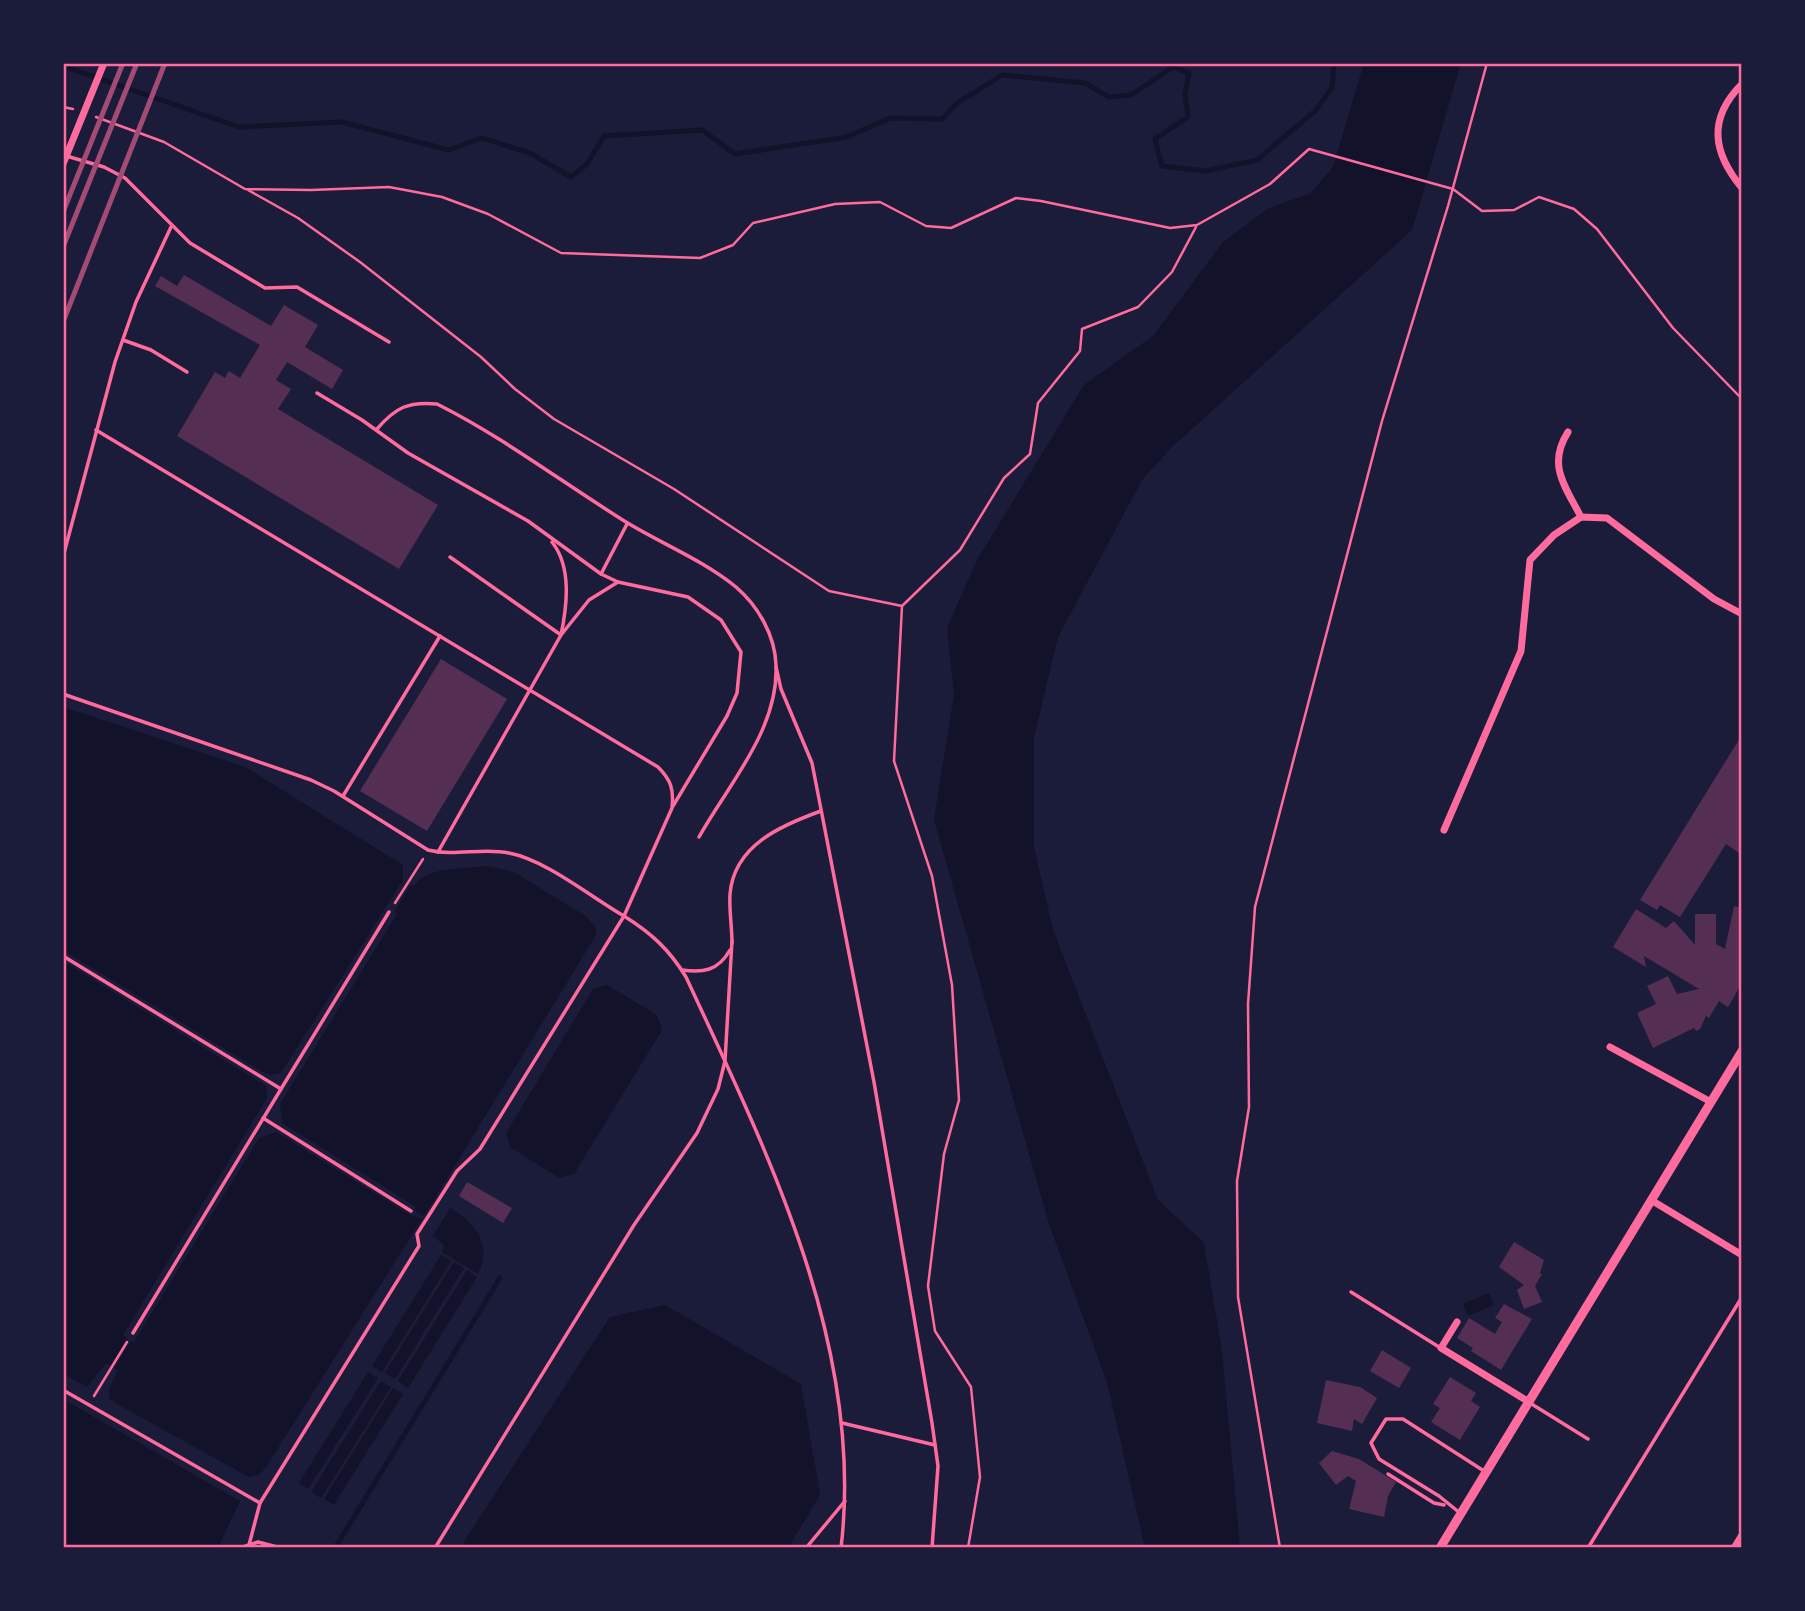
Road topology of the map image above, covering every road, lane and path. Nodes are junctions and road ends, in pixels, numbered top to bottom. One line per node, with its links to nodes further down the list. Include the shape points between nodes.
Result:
1 (104, 63): 8 (street)
2 (1487, 63): 11 (path)
3 (1742, 84): 9 (street, via 1718,125 1717,147)
4 (63, 107): 5 (path)
5 (82, 112)
6 (93, 116): 10 (path, via 164,142)
7 (63, 155): 13 (lane, via 125,178)
8 (63, 164)
9 (1742, 188)
10 (245, 189): 12 (path, via 389,187 429,194 488,214 561,253 700,258 733,245 753,223 846,204 880,202 926,226 951,228 1016,198 1170,228); 29 (path, via 298,218 360,262 554,419 674,489 829,591)
11 (1453, 189): 12 (path, via 1310,149 1270,184); 18 (path, via 1482,211 1514,210 1539,197 1574,209 1597,229 1673,328); 83 (path, via 1379,434 1255,908 1248,1004 1249,1107 1237,1181 1238,1297)
12 (1197, 225): 29 (path, via 1172,272 1138,307 1082,329 1080,351 1038,403 1030,454 1004,478 960,551)
13 (171, 227): 14 (lane); 15 (lane, via 265,288 297,287)
14 (123, 340): 16 (lane, via 151,350); 20 (lane)
15 (389, 342)
16 (187, 372)
17 (317, 393): 19 (lane)
18 (1742, 400)
19 (377, 429): 23 (lane, via 402,405 437,404); 24 (lane, via 408,453)
20 (96, 430): 25 (lane); 31 (lane)
21 (1568, 432): 22 (street, via 1557,453 1558,469)
22 (1581, 517): 30 (street, via 1607,518 1714,599); 39 (street, via 1554,535 1530,560 1521,651)
23 (628, 523): 27 (lane); 33 (lane, via 737,588 768,628)
24 (546, 535): 27 (lane); 32 (lane, via 564,567)
25 (63, 557)
26 (450, 557): 32 (lane)
27 (601, 574): 28 (lane)
28 (618, 582): 32 (lane, via 589,600); 37 (lane, via 688,597 721,620 741,652 739,684 727,716)
29 (902, 606): 82 (path, via 894,761 932,876 952,985 959,1100 944,1154 928,1286 935,1331 971,1387 980,1477)
30 (1742, 614)
31 (440, 635): 34 (lane); 36 (lane)
32 (561, 635): 34 (lane)
33 (776, 667): 38 (lane, via 812,763); 40 (lane, via 761,732)
34 (530, 690): 37 (lane, via 658,767 674,791); 42 (lane)
35 (63, 694): 36 (lane, via 237,753)
36 (343, 796): 41 (lane)
37 (672, 808): 44 (lane)
38 (821, 811): 45 (lane, via 766,834 748,852 730,891); 67 (lane, via 886,1150)
39 (1444, 830)
40 (699, 837)
41 (428, 850): 42 (lane); 43 (path)
42 (437, 852): 44 (lane, via 513,853)
43 (389, 912): 51 (lane)
44 (624, 916): 47 (lane, via 653,935); 71 (lane, via 480,1149 457,1171 417,1234 419,1246)
45 (732, 941): 47 (lane, via 722,962 713,968); 50 (lane)
46 (63, 956): 51 (lane)
47 (682, 970): 50 (lane)
48 (1610, 1046): 52 (street)
49 (1742, 1051): 52 (street)
50 (725, 1061): 65 (lane, via 781,1192 814,1288); 78 (lane, via 719,1089 697,1133 634,1225)
51 (281, 1089): 53 (lane)
52 (1711, 1102): 54 (street)
53 (263, 1118): 55 (lane); 60 (lane)
54 (1651, 1200): 56 (street); 63 (street)
55 (411, 1211)
56 (1742, 1255)
57 (1351, 1292): 61 (lane)
58 (1742, 1297): 85 (lane)
59 (1457, 1322): 61 (street)
60 (133, 1333): 64 (path)
61 (1441, 1348): 63 (street)
62 (63, 1390): 64 (lane)
63 (1529, 1402): 66 (lane); 68 (street)
64 (88, 1405): 71 (lane)
65 (842, 1423): 67 (lane); 70 (lane)
66 (1588, 1439)
67 (935, 1445): 81 (lane, via 938,1466)
68 (1486, 1473): 72 (lane, via 1403,1419 1386,1419 1371,1443 1379,1459); 73 (street)
69 (1388, 1474): 72 (lane, via 1434,1503)
70 (845, 1501): 79 (lane); 80 (lane)
71 (260, 1503): 75 (lane)
72 (1446, 1505): 73 (lane)
73 (1461, 1514): 84 (street)
74 (1742, 1535): 86 (street)
75 (249, 1545): 76 (lane); 77 (lane, via 258,1542)
76 (240, 1548)
77 (281, 1548)
78 (435, 1548)
79 (806, 1548)
80 (841, 1548)
81 (932, 1548)
82 (968, 1548)
83 (1280, 1548)
84 (1440, 1548)
85 (1588, 1548)
86 (1734, 1548)

